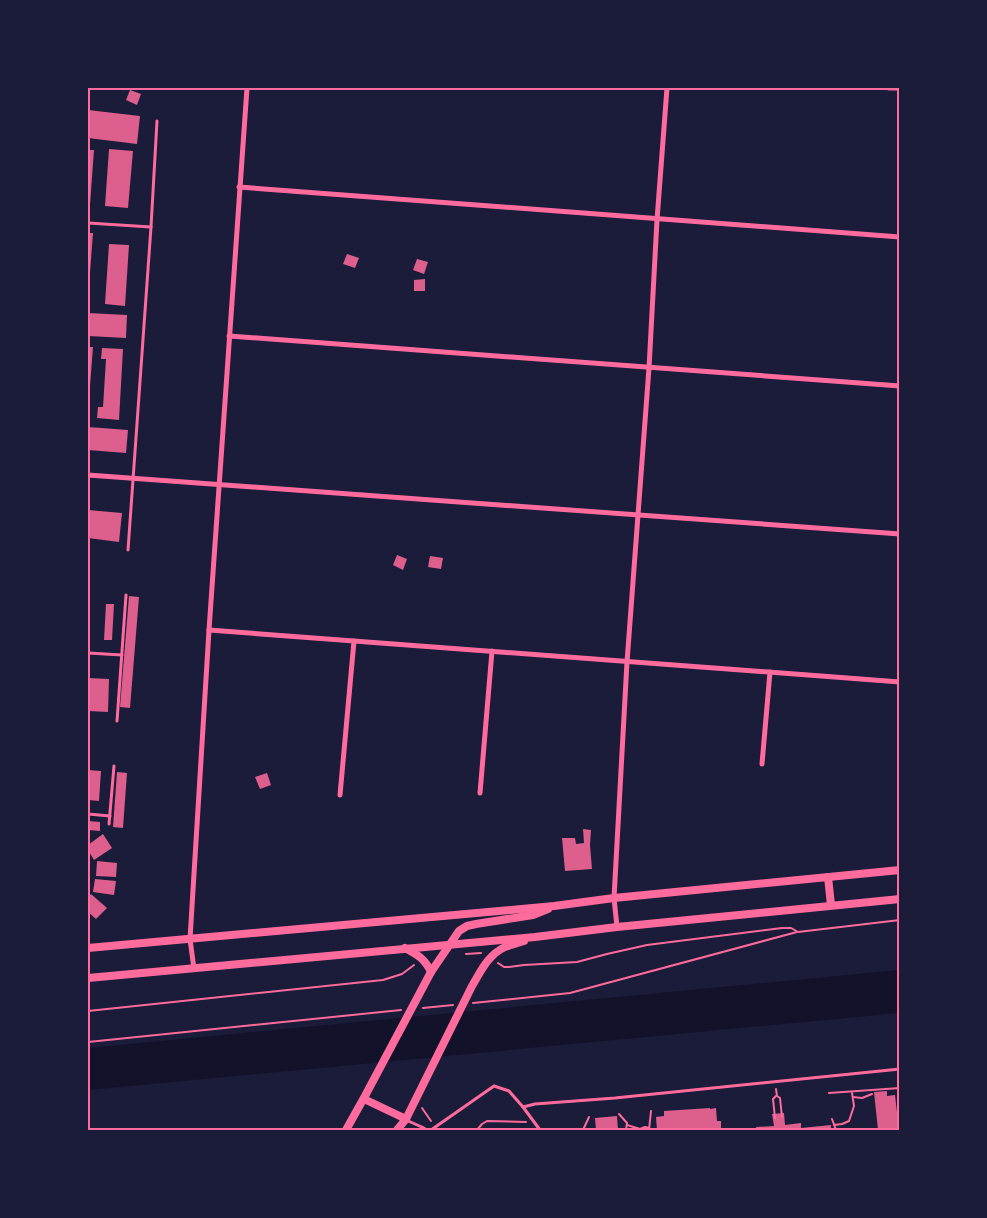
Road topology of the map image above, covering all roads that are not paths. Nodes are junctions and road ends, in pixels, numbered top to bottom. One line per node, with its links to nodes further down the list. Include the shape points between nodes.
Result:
1 (247, 88): 6 (street)
2 (667, 88): 7 (street)
3 (889, 88): 4 (street)
4 (900, 88)
5 (157, 121): 9 (lane)
6 (239, 187): 7 (street); 11 (street)
7 (657, 220): 10 (street); 12 (street)
8 (88, 223): 9 (lane)
9 (151, 227): 15 (lane)
10 (900, 237)
11 (229, 336): 12 (street); 16 (street)
12 (649, 368): 13 (street); 17 (street)
13 (900, 386)
14 (88, 475): 15 (street)
15 (133, 478): 16 (street); 19 (lane)
16 (219, 484): 17 (street); 21 (street)
17 (638, 514): 18 (street); 26 (street)
18 (900, 534)
19 (128, 550)
20 (126, 596): 25 (lane)
21 (209, 630): 22 (street); 45 (street)
22 (354, 641): 23 (street); 33 (street)
23 (492, 651): 26 (street); 32 (street)
24 (88, 653): 25 (lane)
25 (122, 655): 29 (lane)
26 (627, 662): 27 (street); 39 (street)
27 (770, 672): 28 (street); 30 (street)
28 (900, 682)
29 (117, 721)
30 (762, 764)
31 (114, 766): 35 (lane)
32 (480, 793)
33 (340, 795)
34 (88, 814): 35 (lane)
35 (110, 816): 36 (lane)
36 (109, 824)
37 (900, 870): 38 (main road)
38 (828, 877): 39 (main road); 42 (main road)
39 (614, 898): 41 (main road); 43 (street)
40 (900, 899): 42 (main road)
41 (554, 906): 45 (main road); 46 (main road, via 533,915 467,926)
42 (832, 906): 43 (main road)
43 (617, 927): 44 (main road)
44 (535, 937): 46 (main road); 55 (main road, via 504,948 483,966)
45 (190, 939): 47 (main road); 49 (street)
46 (450, 944): 48 (main road); 50 (main road)
47 (88, 948)
48 (405, 948): 49 (main road); 50 (main road, via 424,960)
49 (194, 968): 51 (main road)
50 (431, 972): 53 (main road)
51 (88, 978)
52 (900, 1069): 54 (lane)
53 (364, 1099): 55 (main road); 56 (main road)
54 (523, 1107): 59 (lane, via 509,1091 494,1086); 60 (lane)
55 (406, 1119): 57 (main road); 58 (lane)
56 (346, 1130)
57 (397, 1130)
58 (426, 1130)
59 (431, 1130)
60 (540, 1130)

